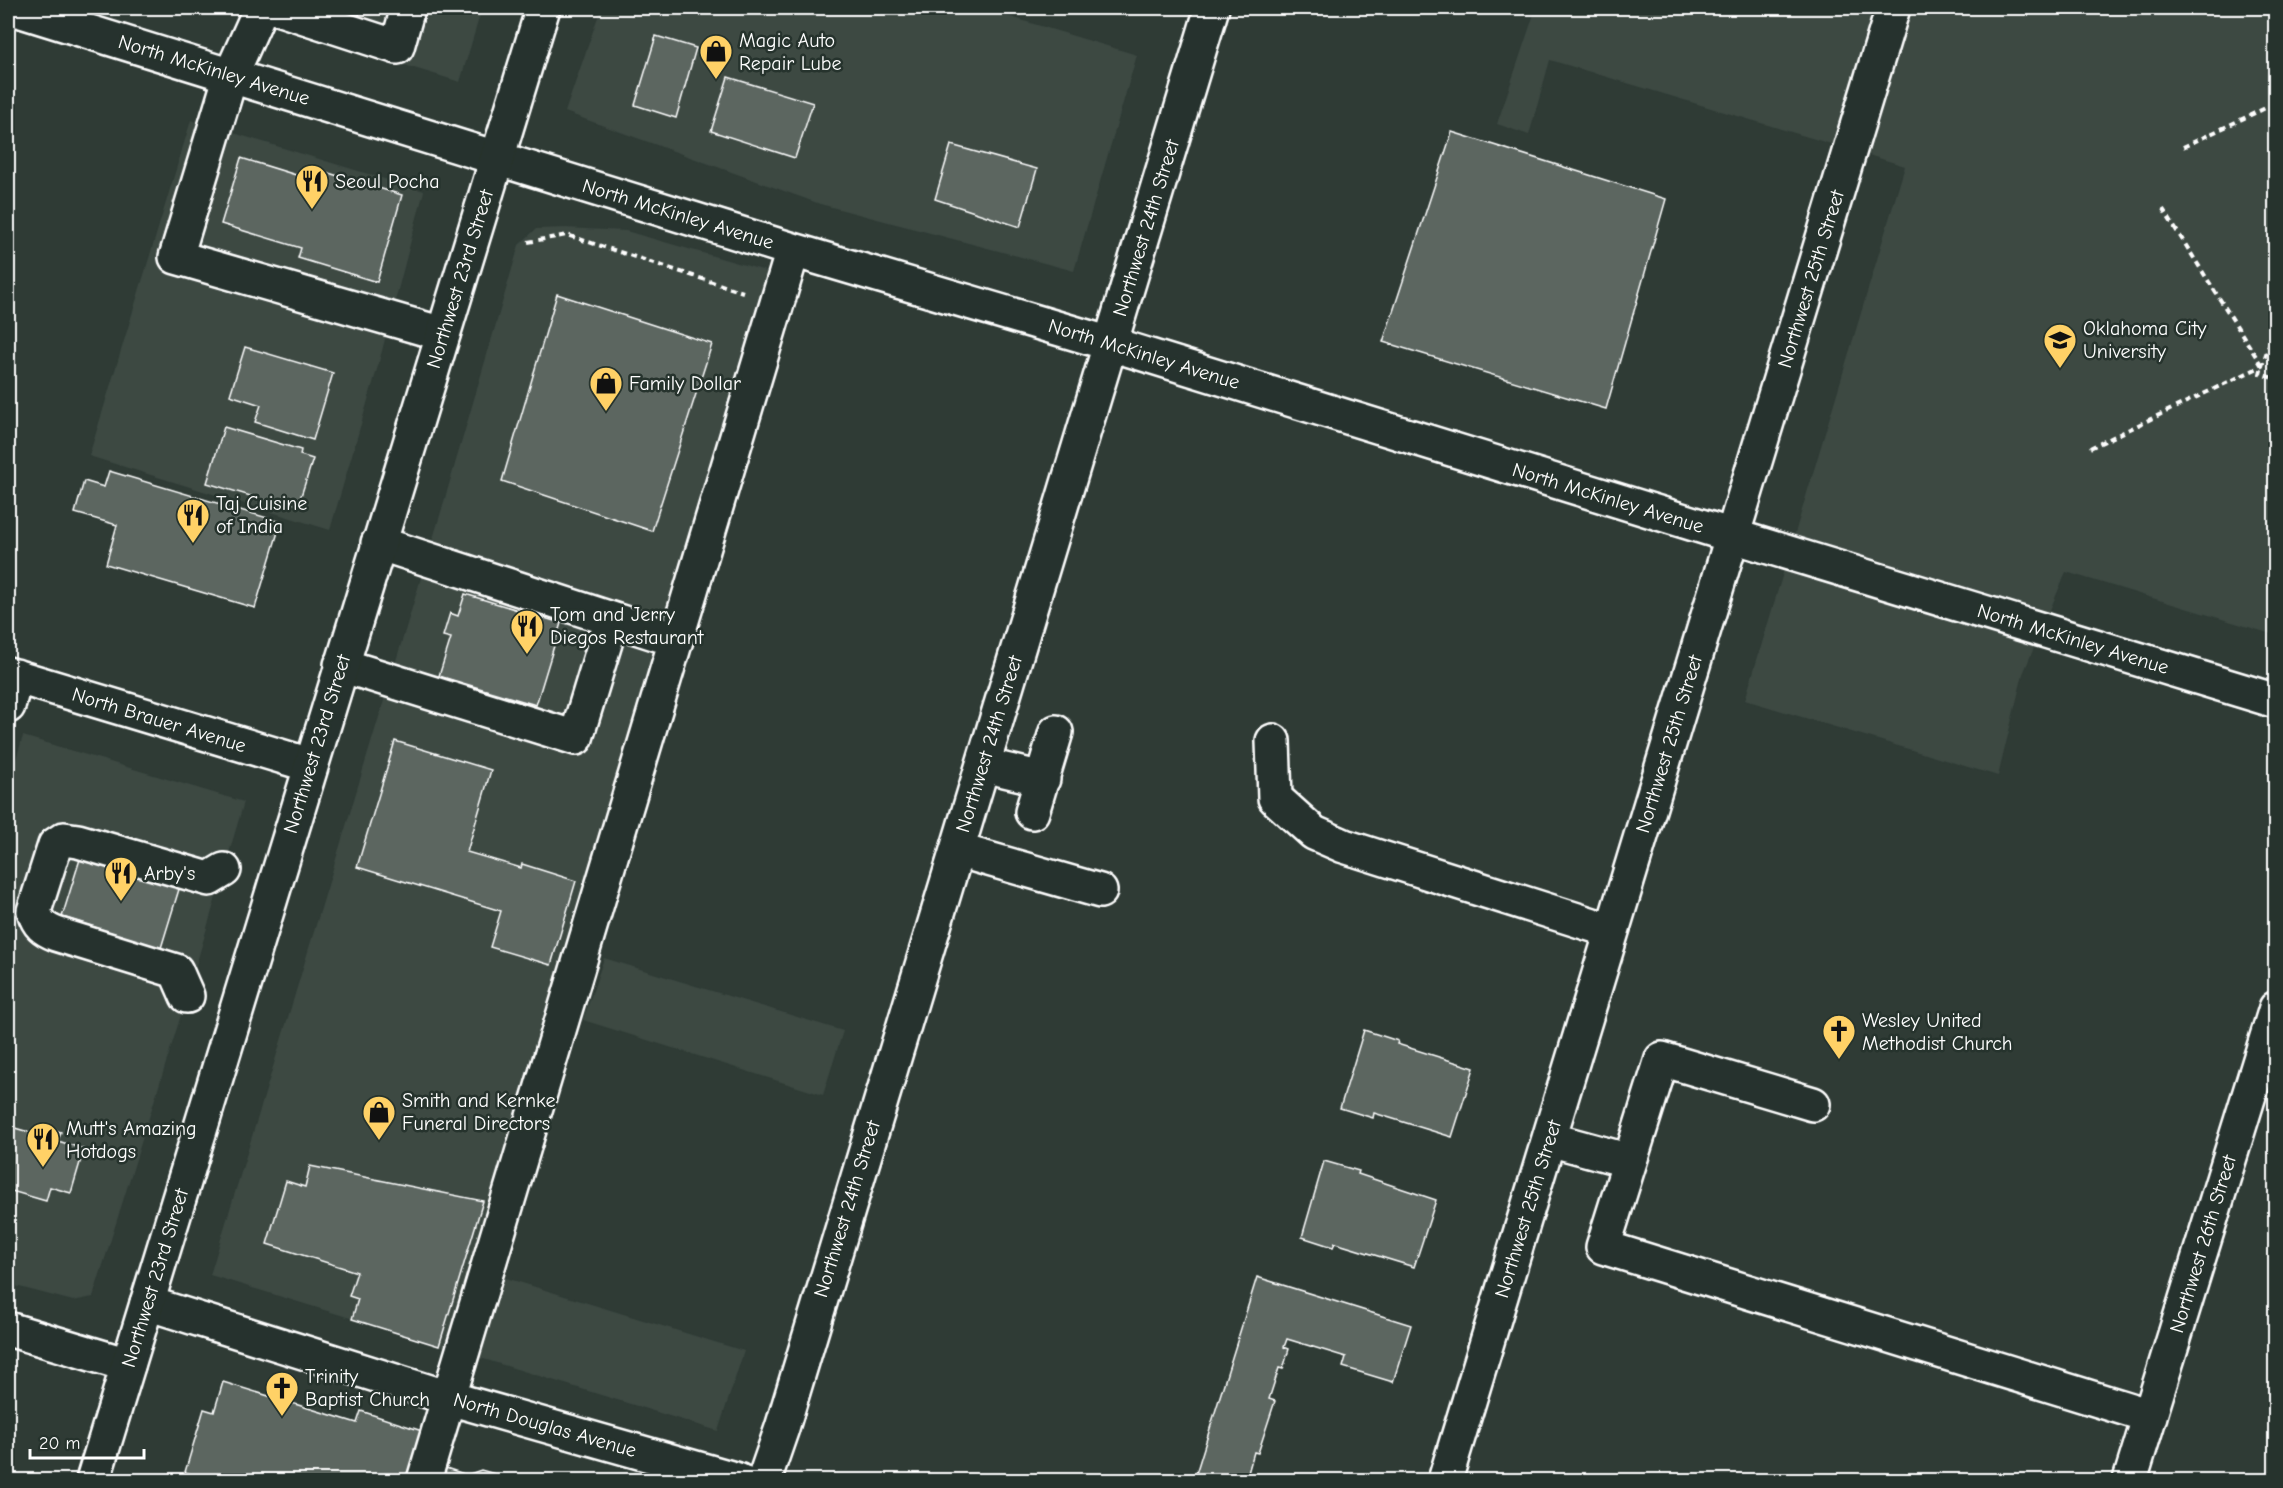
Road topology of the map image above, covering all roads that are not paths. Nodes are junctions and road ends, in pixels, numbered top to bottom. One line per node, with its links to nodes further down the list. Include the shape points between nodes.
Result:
1 (12, 8): 8 (street, North McKinley Avenue)
2 (261, 8): 8 (street)
3 (277, 8): 4 (street, via 397,47)
4 (408, 8)
5 (543, 8): 9 (street, Northwest 23rd Street)
6 (1212, 8): 12 (street, Northwest 24th Street)
7 (1893, 8): 13 (street, Northwest 25th Street)
8 (231, 75): 9 (street, North McKinley Avenue); 11 (street, via 176,257)
9 (497, 158): 10 (street, North McKinley Avenue); 11 (street, Northwest 23rd Street)
10 (793, 250): 12 (street, North McKinley Avenue); 16 (street)
11 (443, 334): 14 (street, Northwest 23rd Street)
12 (1111, 344): 13 (street, North McKinley Avenue); 23 (street, Northwest 24th Street)
13 (1733, 536): 19 (street, North McKinley Avenue); 29 (street, Northwest 25th Street)
14 (378, 543): 15 (street); 17 (street, Northwest 23rd Street)
15 (612, 620): 16 (street); 17 (street, via 576,738)
16 (676, 640): 38 (street)
17 (341, 664): 22 (street, Northwest 23rd Street)
18 (10, 685): 22 (street, North Brauer Avenue)
19 (2276, 701)
20 (1056, 732): 24 (street)
21 (1273, 741): 29 (street, via 1275,798 1314,832 1344,846)
22 (310, 765): 35 (street, Northwest 23rd Street)
23 (983, 765): 24 (street); 26 (street, Northwest 24th Street)
24 (1043, 779): 25 (street)
25 (1032, 813)
26 (957, 850): 28 (street); 43 (street, Northwest 24th Street)
27 (224, 870): 30 (street, via 209,879 64,839 55,845 34,911 44,929 176,971)
28 (1100, 891)
29 (1612, 931): 33 (street, Northwest 25th Street)
30 (187, 996)
31 (2276, 1008): 39 (street, Northwest 26th Street)
32 (1813, 1104): 34 (street, via 1662,1059)
33 (1549, 1139): 34 (street); 44 (street, Northwest 25th Street)
34 (1630, 1161): 39 (street, via 1603,1247)
35 (147, 1303): 37 (street, Northwest 23rd Street); 38 (street, North Douglas Avenue)
36 (8, 1329): 37 (street)
37 (128, 1365): 40 (street, Northwest 23rd Street)
38 (449, 1398): 41 (street); 42 (street, North Douglas Avenue)
39 (2150, 1416): 45 (street, Northwest 26th Street)
40 (93, 1480)
41 (424, 1480)
42 (738, 1480)
43 (764, 1480)
44 (1445, 1480)
45 (2130, 1480)

